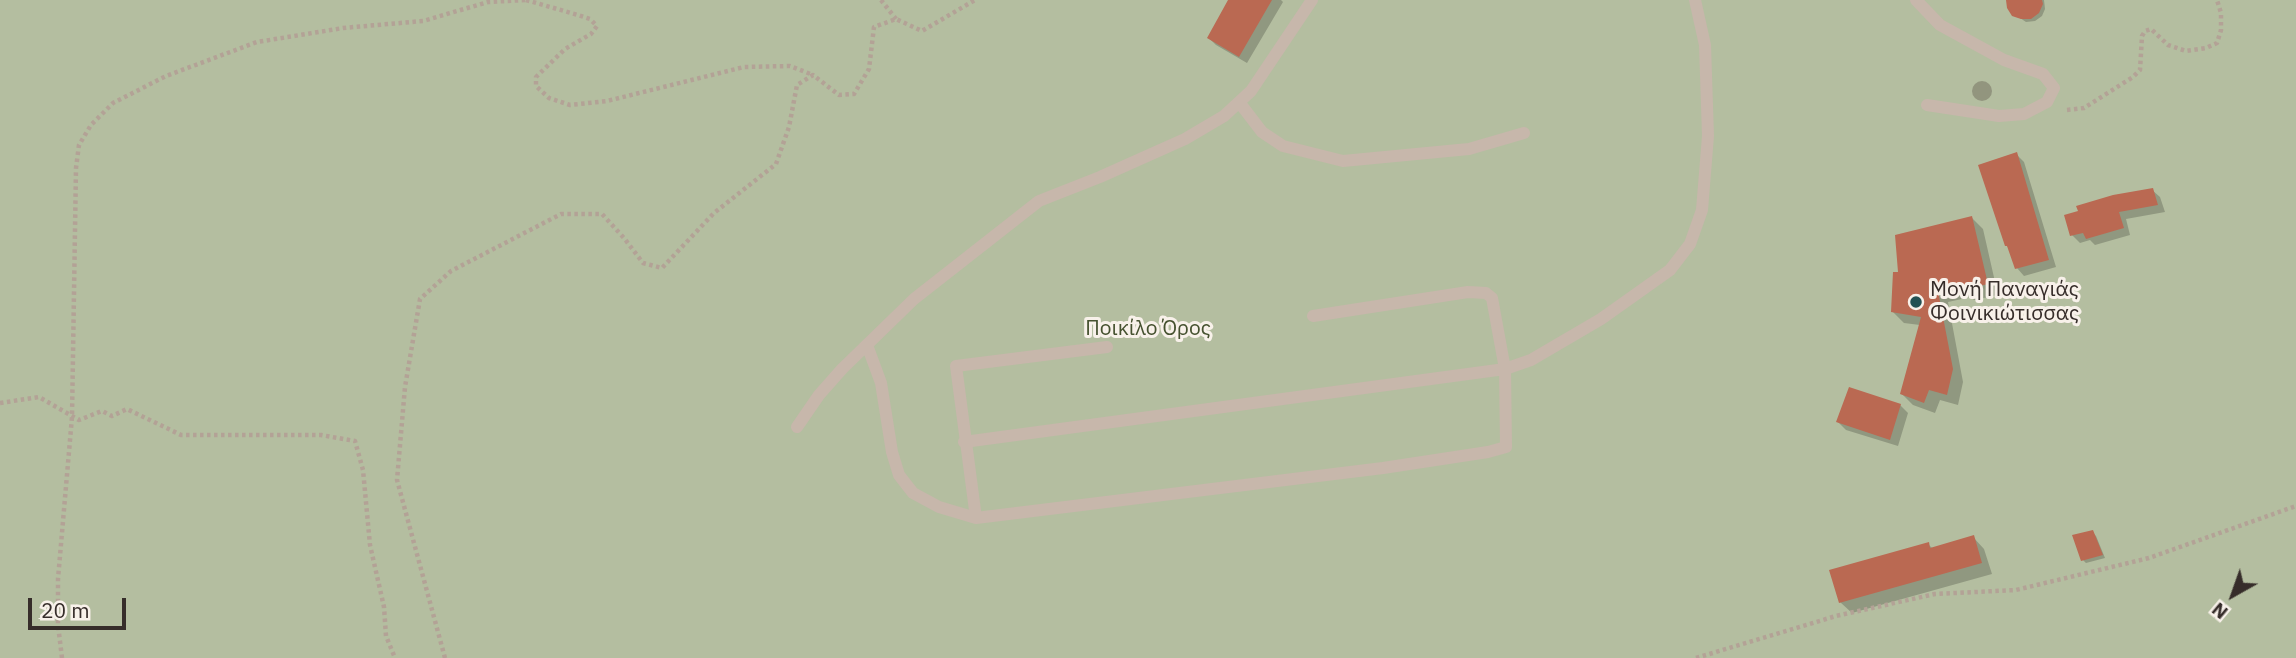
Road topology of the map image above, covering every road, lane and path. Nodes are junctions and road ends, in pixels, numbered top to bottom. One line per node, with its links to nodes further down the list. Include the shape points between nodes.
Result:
1 (526, 0): 9 (path, via 590,19 597,26 536,77 536,86 549,98 570,105 607,101 744,67 790,66); 19 (path, via 488,2 423,21 257,43 166,76 113,103 90,125 79,145)
2 (881, 0): 8 (path)
3 (975, 0): 8 (path, via 922,31)
4 (1312, 0): 10 (lane)
5 (1695, 0): 17 (lane, via 1705,46 1708,136 1702,210 1690,244 1670,270 1601,319 1531,360)
6 (1916, 0): 11 (lane, via 1940,25 2004,60 2043,74 2054,88)
7 (2217, 0): 11 (path, via 2221,30 2217,43 2186,51 2168,45 2151,29 2145,31 2140,70 2133,77 2084,108 2067,110)
8 (896, 19): 9 (path, via 874,27 869,69 854,94 839,95)
9 (813, 75): 26 (path, via 797,85 776,164 714,213 662,268 643,263 602,214 561,214 451,271 420,299 405,387 397,480)
10 (1239, 102): 13 (lane, via 1262,132 1283,146 1343,162 1469,149); 15 (lane, via 1185,139 1039,201 914,299)
11 (2047, 102): 12 (lane, via 2024,114 1999,116)
12 (1927, 105)
13 (1524, 133)
14 (1313, 316): 17 (lane, via 1486,293 1493,298)
15 (867, 345): 20 (lane, via 819,395); 23 (lane, via 881,383 899,475 913,493 939,507)
16 (1107, 347): 21 (lane, via 956,366)
17 (1505, 369): 21 (lane); 23 (lane, via 1506,447 1497,450)
18 (0, 403): 19 (path, via 39,397)
19 (72, 417): 24 (path, via 58,579); 25 (path, via 79,421 102,411 112,416 127,409 181,435 321,435 355,441 386,636)
20 (797, 427)
21 (964, 442): 23 (lane)
22 (2296, 506): 27 (path, via 2135,561 2016,590 1935,594 1860,610)
23 (976, 517)
24 (62, 658)
25 (395, 658)
26 (445, 658)
27 (1696, 658)

